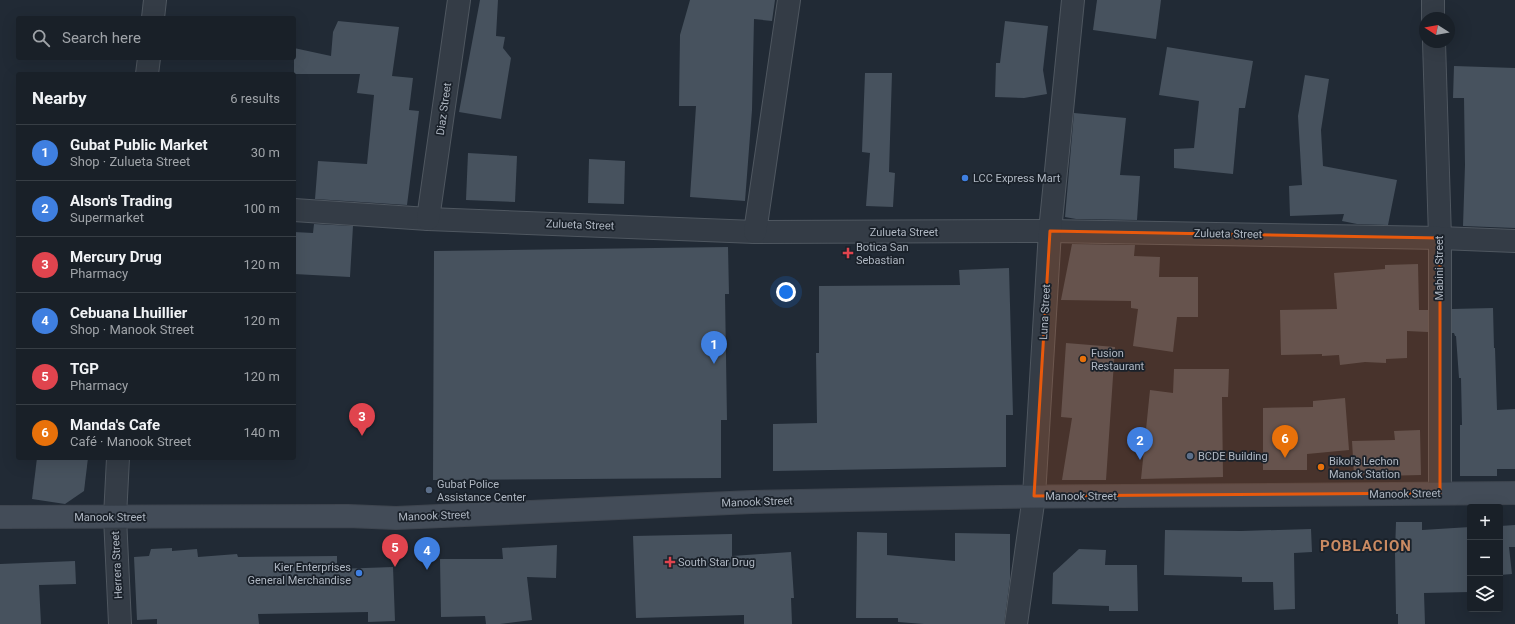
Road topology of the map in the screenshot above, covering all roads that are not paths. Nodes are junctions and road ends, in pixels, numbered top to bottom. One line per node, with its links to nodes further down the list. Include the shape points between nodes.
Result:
1 (155, 0): 7 (street)
2 (459, 0): 12 (street, Diaz Street)
3 (789, 0): 14 (street)
4 (1073, 0): 13 (street, Luna Street)
5 (1433, 0): 6 (street)
6 (1433, 12)
7 (153, 16)
8 (1434, 48): 15 (street, Mabini Street)
9 (149, 60): 10 (street)
10 (147, 72)
11 (296, 210): 12 (street, Zulueta Street)
12 (428, 219): 14 (street, Zulueta Street)
13 (1050, 231): 14 (street, Zulueta Street); 15 (street, Zulueta Street); 20 (street, Luna Street)
14 (755, 232)
15 (1440, 238): 16 (street, Zulueta Street); 18 (street, Mabini Street)
16 (1515, 241)
17 (118, 460): 22 (street, Herrera Street)
18 (1440, 493): 19 (main road, Manook Street); 20 (main road, Manook Street)
19 (1515, 493)
20 (1034, 496): 22 (main road, Manook Street, via 752,502 396,518); 24 (street, Luna Street)
21 (0, 517): 22 (main road, Manook Street)
22 (115, 517): 23 (street, Herrera Street)
23 (120, 624)
24 (1016, 624)

